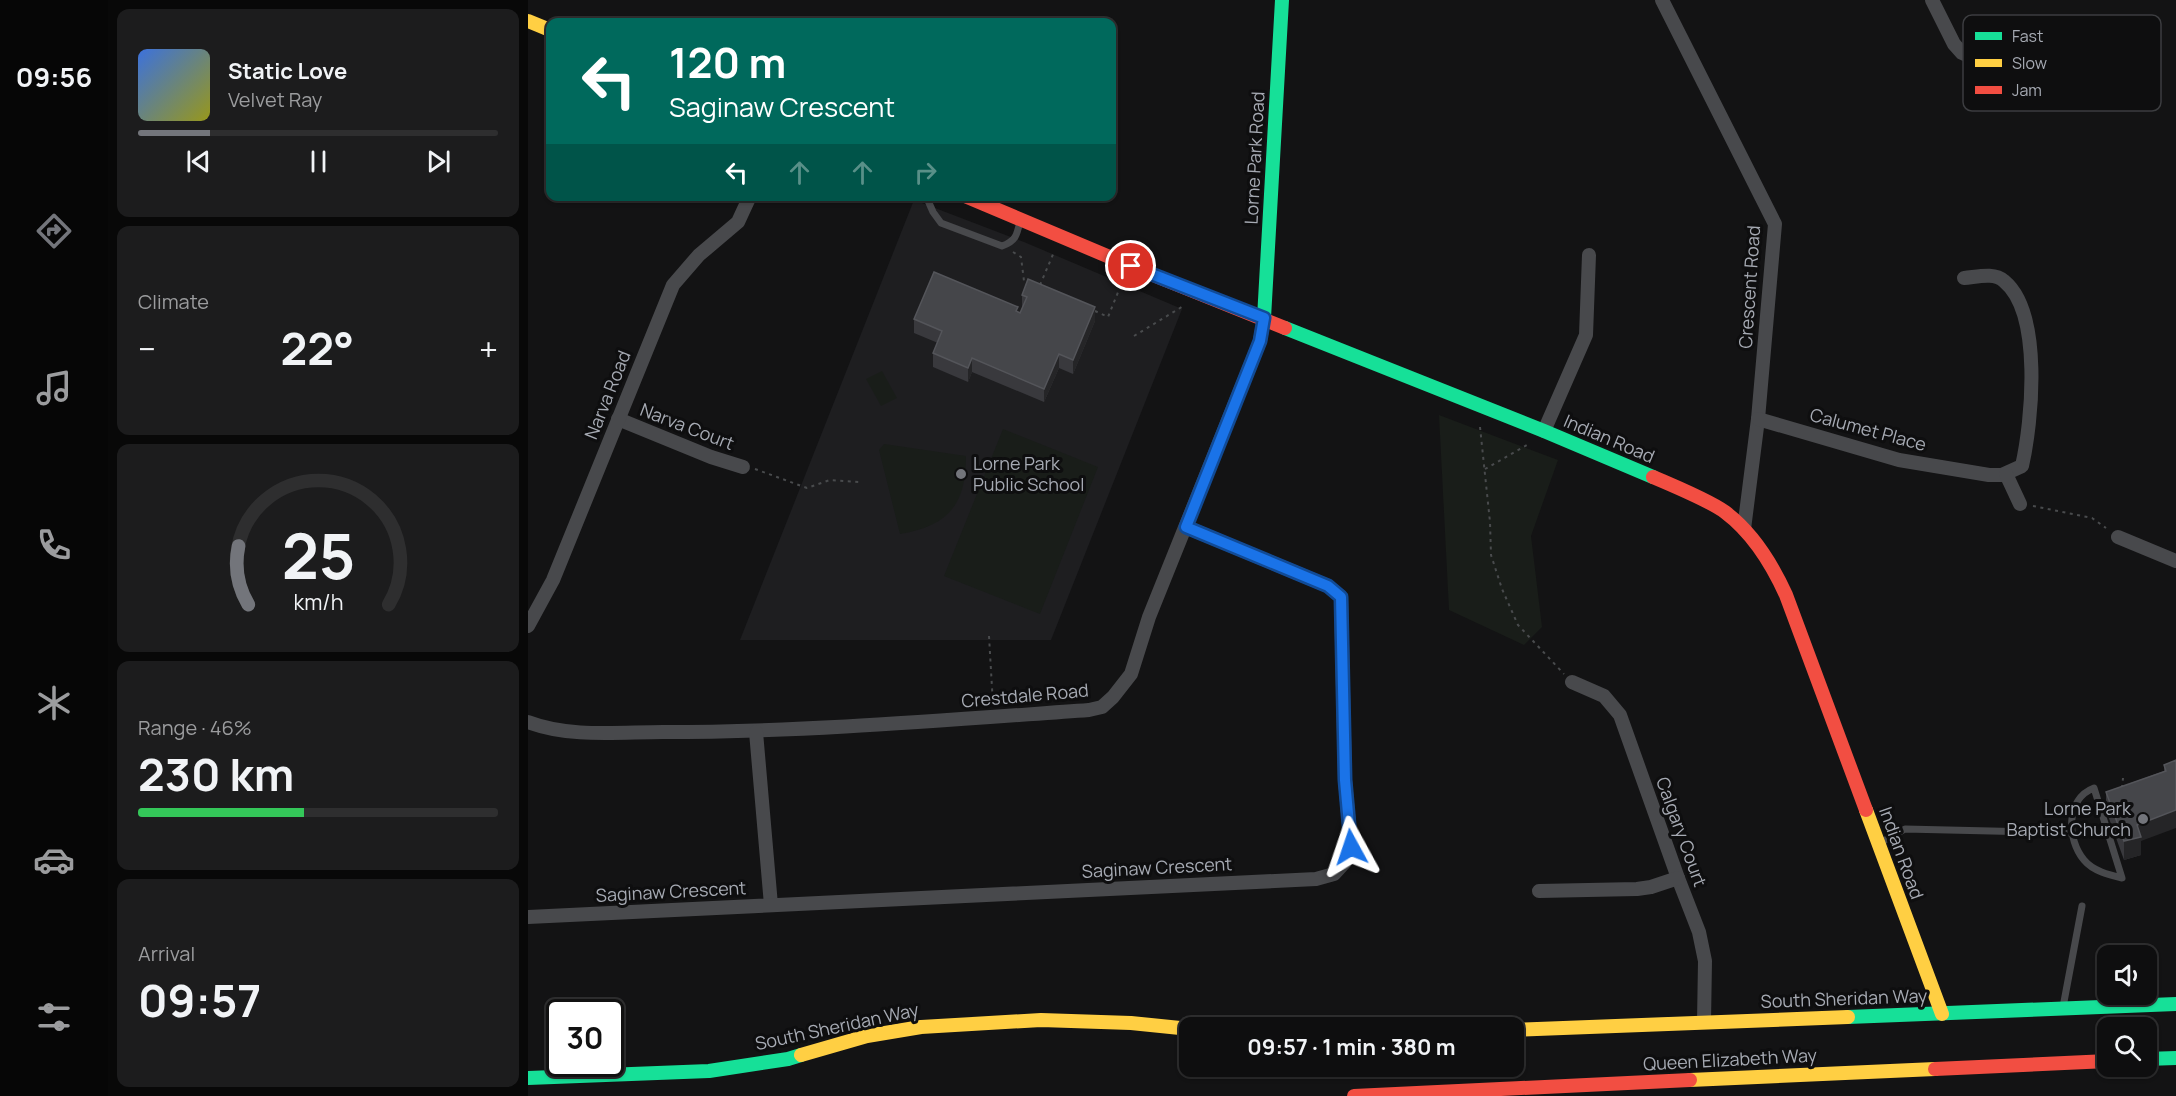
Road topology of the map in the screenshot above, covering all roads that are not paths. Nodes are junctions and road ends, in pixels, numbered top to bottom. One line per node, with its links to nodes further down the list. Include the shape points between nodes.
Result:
1 (1282, 0): 13 (main road, Lorne Park Road)
2 (1662, 0): 15 (street, Crescent Road, via 1775,224)
3 (1932, 0): 6 (street, via 1954,44)
4 (528, 21): 5 (main road)
5 (546, 28)
6 (1963, 53)
7 (748, 201): 14 (street, Narva Road, via 738,222 699,255 673,285)
8 (928, 201): 10 (lane, via 941,224 1002,246 1012,243)
9 (978, 201): 10 (main road, Indian Road)
10 (1021, 218): 13 (main road, Indian Road)
11 (1588, 255): 16 (street, via 1586,335)
12 (1964, 278): 18 (street, via 1992,276 2003,280 2025,315 2033,375 2024,456 2022,466)
13 (1264, 318): 16 (main road, Indian Road); 20 (street, Crestdale Road, via 1260,341)
14 (618, 419): 17 (street, Narva Court); 24 (street, Narva Road, via 553,580)
15 (1758, 419): 18 (street, Calumet Place, via 1899,460 1989,475); 21 (street, Crescent Road)
16 (1544, 431): 21 (main road, Indian Road, via 1660,480 1724,512)
17 (743, 467)
18 (2006, 474): 19 (street)
19 (2020, 504)
20 (1186, 527): 27 (street, Crestdale Road, via 1149,617 1131,674 1102,707); 32 (street, Saginaw Crescent, via 1328,586 1341,597 1345,780 1351,847 1334,874 1316,879)
21 (1744, 529): 29 (main road, Indian Road, via 1773,566 1786,595)
22 (2118, 537): 23 (street)
23 (2176, 561)
24 (528, 626)
25 (1572, 682): 30 (street, Calgary Court, via 1604,696 1620,715)
26 (528, 722): 27 (street, Crestdale Road, via 572,732)
27 (756, 732): 32 (street)
28 (2072, 833): 28 (lane, via 2072,817 2079,797 2094,788 2122,879 2085,862); 29 (lane, via 1905,829)
29 (1879, 843): 37 (main road, Indian Road)
30 (1678, 878): 31 (street, via 1637,889); 38 (street, Calgary Court, via 1706,962)
31 (1539, 891)
32 (771, 905): 34 (street, Saginaw Crescent)
33 (2082, 906): 36 (lane)
34 (528, 917)
35 (2176, 1004): 36 (main road, South Sheridan Way)
36 (2062, 1009): 37 (main road, South Sheridan Way)
37 (1942, 1014): 38 (main road, South Sheridan Way)
38 (1704, 1022): 40 (main road, South Sheridan Way)
39 (1179, 1028): 44 (main road, South Sheridan Way, via 1041,1020 921,1027 867,1036 788,1059 709,1071)
40 (1524, 1030)
41 (2176, 1058): 42 (main road)
42 (2157, 1059)
43 (2097, 1062): 45 (main road, Queen Elizabeth Way)
44 (528, 1078)
45 (1354, 1096)

